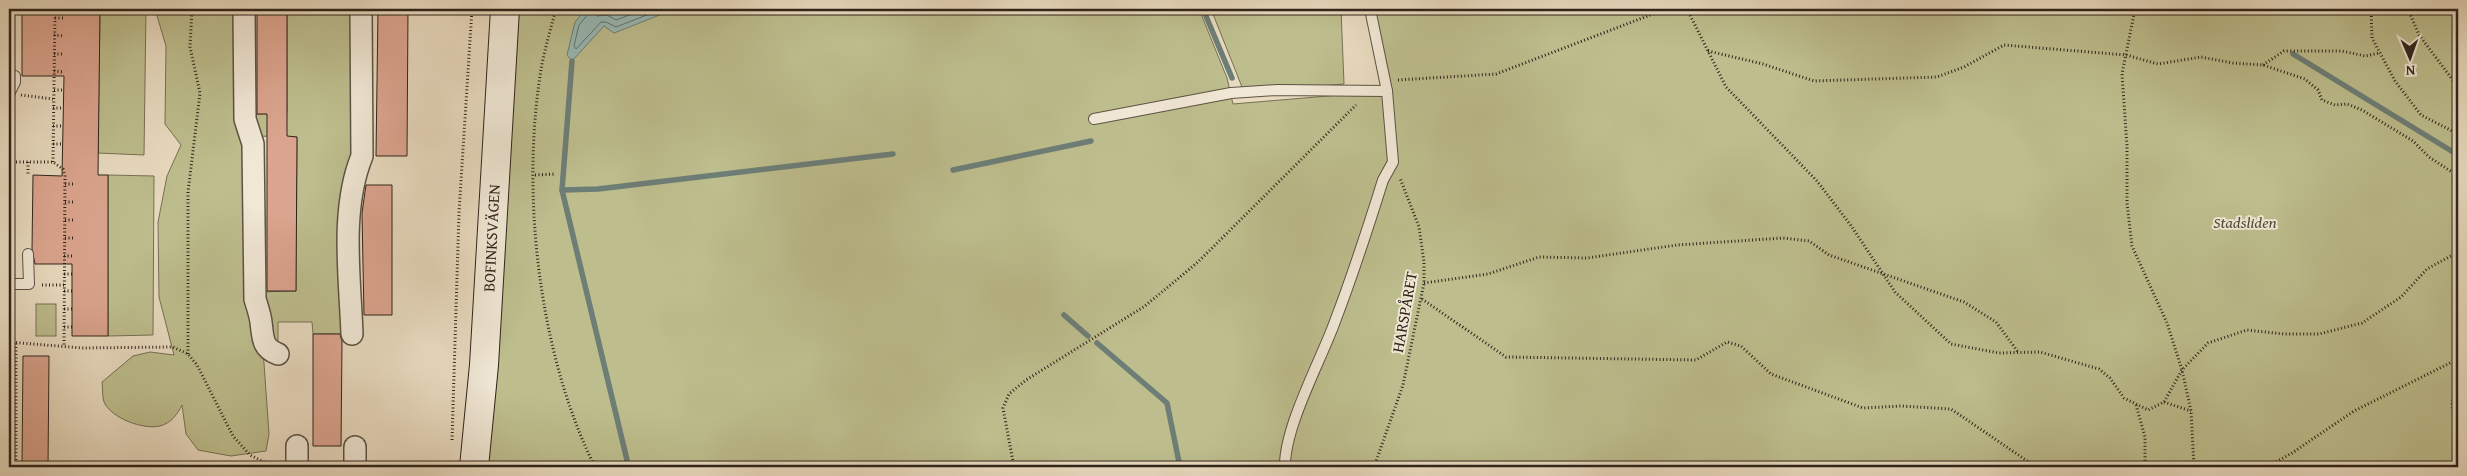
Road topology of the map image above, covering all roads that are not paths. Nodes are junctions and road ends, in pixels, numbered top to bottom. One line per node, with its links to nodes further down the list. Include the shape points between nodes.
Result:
1 (244, 9): 12 (street, via 245,119 254,149 255,299 262,341 269,351)
2 (361, 9): 11 (street, via 362,156 353,178 349,212)
3 (505, 9): 15 (street, BOFINKSVÄGEN, via 484,365)
4 (1370, 9): 6 (lane)
5 (15, 76): 7 (lane)
6 (1387, 91): 8 (lane, via 1277,90 1231,94); 16 (lane, via 1393,162 1335,324 1292,429)
7 (10, 92)
8 (1094, 119)
9 (28, 254): 10 (lane, via 29,284)
10 (9, 284)
11 (352, 334)
12 (278, 354)
13 (296, 446): 14 (street)
14 (297, 467)
15 (474, 467)
16 (1285, 467)

